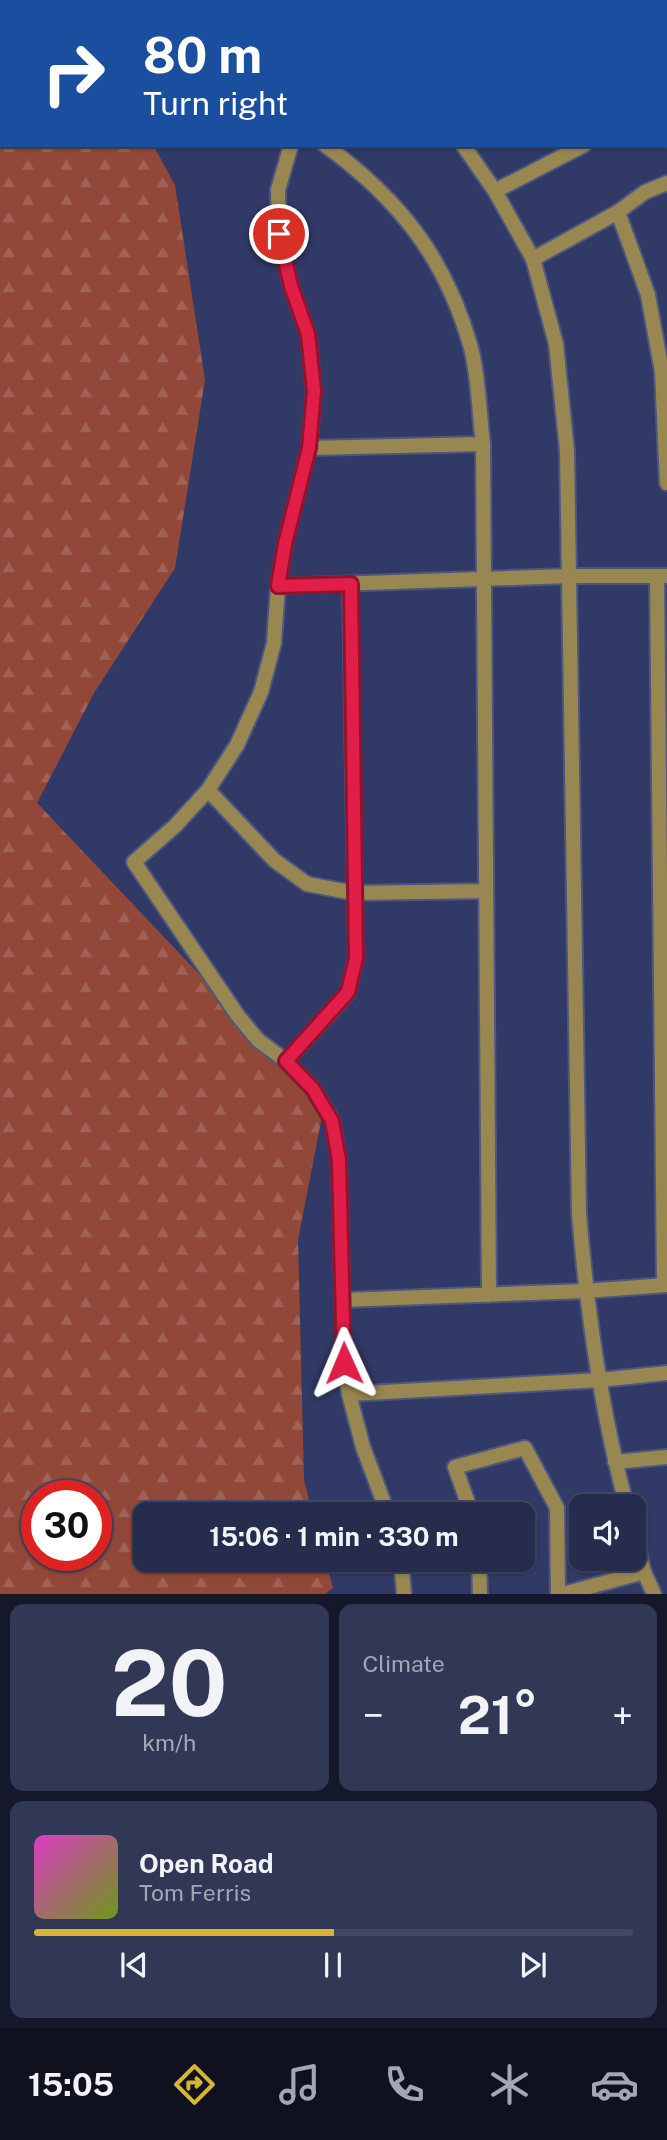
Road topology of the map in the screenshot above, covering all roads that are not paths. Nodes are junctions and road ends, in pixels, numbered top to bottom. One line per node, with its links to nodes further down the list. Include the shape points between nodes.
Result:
1 (290, 147): 10 (street, via 278,190 279,234 308,334 314,391)
2 (328, 147): 9 (street, via 395,205 430,251 456,303 471,351)
3 (464, 147): 6 (street)
4 (580, 147): 6 (street)
5 (667, 183): 7 (street)
6 (495, 191): 8 (street)
7 (618, 212): 8 (street); 11 (street, via 648,295 660,359)
8 (533, 259): 12 (street, via 556,344 567,451)
9 (483, 444): 10 (street); 14 (street)
10 (309, 448): 16 (street)
11 (667, 483)
12 (570, 576): 13 (street); 14 (street); 23 (street, via 579,1213)
13 (662, 576): 17 (street)
14 (483, 579): 15 (street); 19 (street)
15 (351, 584): 16 (street); 20 (street)
16 (278, 586): 18 (street, via 274,643 261,692 237,746)
17 (663, 653): 22 (street)
18 (208, 790): 20 (street, via 274,860 307,884); 21 (street, via 134,862 238,1016 258,1040)
19 (485, 891): 20 (street); 24 (street)
20 (354, 893): 21 (street, via 356,958 348,992)
21 (286, 1061): 25 (street, via 313,1089 332,1121 339,1160)
22 (666, 1285): 23 (street)
23 (585, 1291): 24 (street); 27 (street)
24 (489, 1295): 25 (street)
25 (343, 1300): 28 (street)
26 (667, 1373): 27 (street)
27 (600, 1380): 28 (street); 30 (street)
28 (349, 1394): 32 (street)
29 (667, 1457): 30 (street)
30 (615, 1462): 31 (street)
31 (623, 1494)
32 (384, 1502)
33 (468, 1502): 39 (street, via 455,1467 525,1448 557,1508)
34 (402, 1572): 37 (street)
35 (479, 1572): 38 (street)
36 (644, 1572): 40 (street); 41 (street)
37 (404, 1594)
38 (480, 1594)
39 (558, 1594)
40 (563, 1594)
41 (654, 1594)

